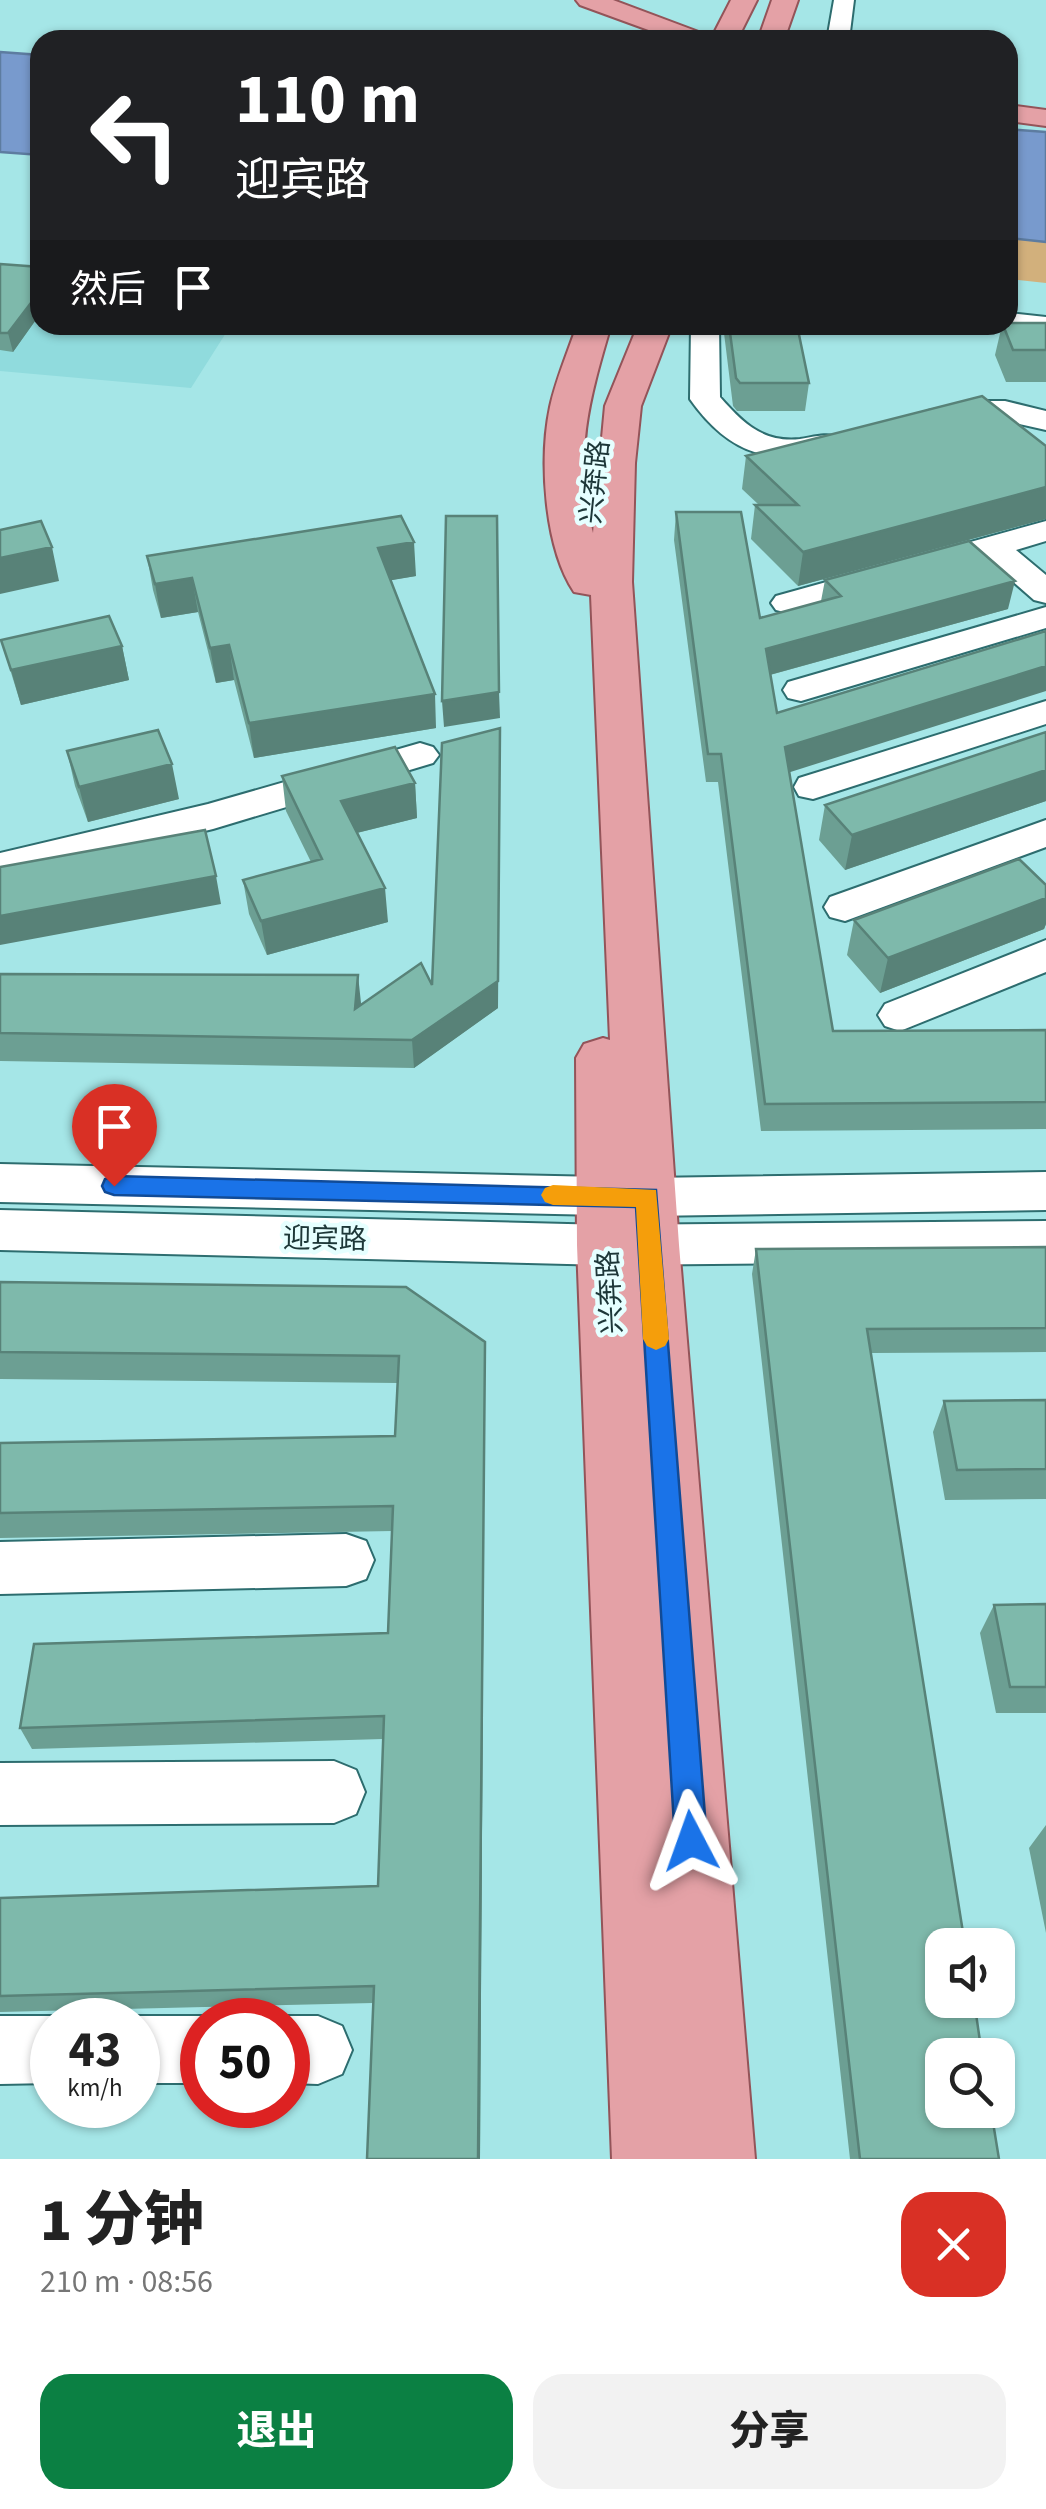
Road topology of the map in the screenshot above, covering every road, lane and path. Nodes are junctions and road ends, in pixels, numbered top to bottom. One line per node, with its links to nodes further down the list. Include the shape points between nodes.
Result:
1 (570, 0): 9 (main road)
2 (589, 0): 10 (main road)
3 (744, 0): 11 (main road)
4 (752, 0): 12 (main road)
5 (771, 0): 13 (main road)
6 (785, 0): 14 (main road)
7 (805, 0): 15 (main road)
8 (844, 0): 16 (street)
9 (650, 30)
10 (673, 30)
11 (729, 30)
12 (737, 30)
13 (759, 30)
14 (774, 30)
15 (795, 30)
16 (840, 30)
17 (1018, 105): 18 (main road)
18 (1046, 109)
19 (1018, 114): 20 (main road)
20 (1046, 118)
21 (1018, 296): 22 (street)
22 (1046, 299)
23 (1018, 322): 24 (street)
24 (1046, 325)
25 (675, 335): 33 (main road, via 651,404 641,487)
26 (705, 335): 30 (street, via 705,400 728,425 768,452)
27 (618, 346): 33 (main road, 兴奔路, via 595,444)
28 (1046, 421): 29 (street, via 982,407)
29 (906, 425)
30 (848, 438)
31 (1046, 531): 32 (street)
32 (992, 546): 34 (street); 35 (street)
33 (600, 582): 48 (main road, 兴奔路)
34 (1046, 592)
35 (788, 603)
36 (1046, 617): 37 (street)
37 (801, 690)
38 (1046, 712): 40 (street)
39 (420, 756): 42 (street, via 213,816)
40 (813, 787)
41 (1046, 834): 43 (street)
42 (0, 867)
43 (845, 907)
44 (1046, 955): 45 (street)
45 (900, 1015)
46 (0, 1183): 48 (street, 迎宾路)
47 (1046, 1191): 48 (street)
48 (628, 1221): 49 (street, 迎宾路); 50 (street); 57 (main road, 兴奔路); 58 (main road)
49 (0, 1230)
50 (1046, 1241)
51 (346, 1560): 52 (street)
52 (0, 1568)
53 (334, 1792): 54 (street)
54 (0, 1794)
55 (0, 2050): 56 (street)
56 (30, 2050)
57 (654, 2159)
58 (713, 2159)

